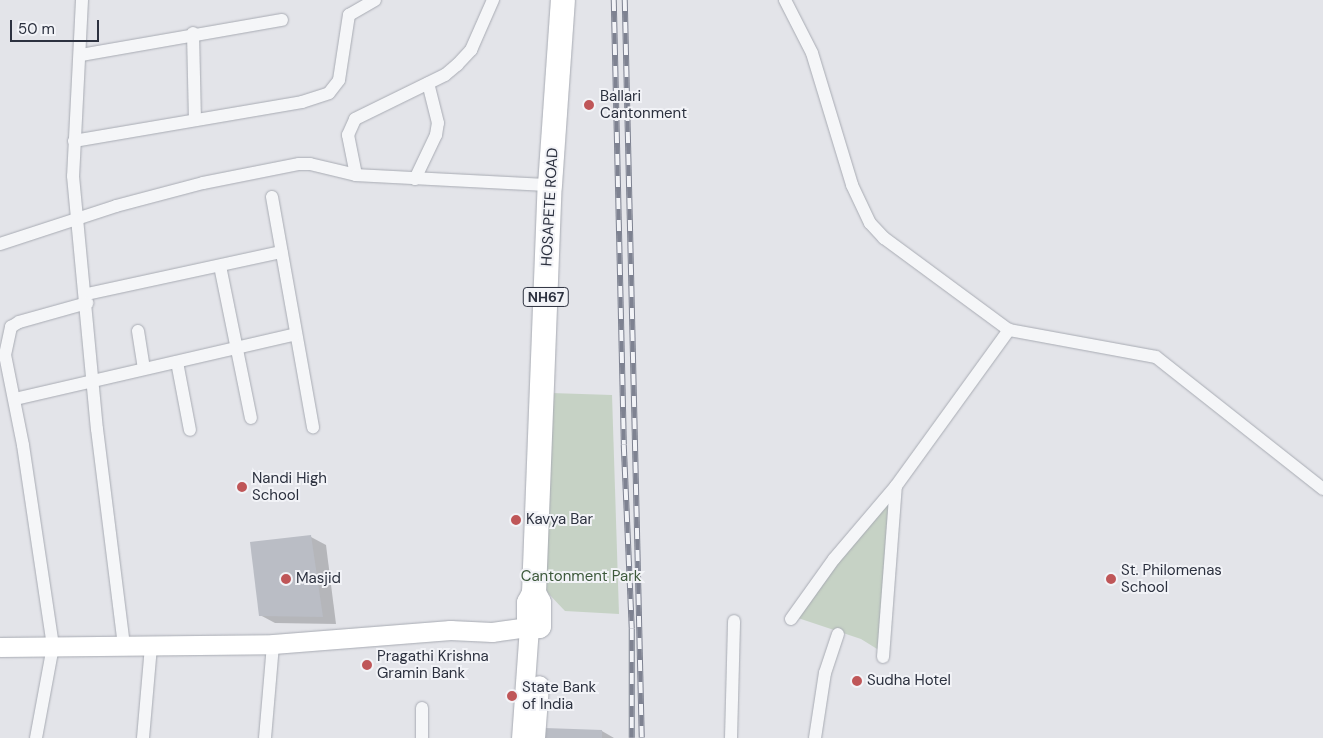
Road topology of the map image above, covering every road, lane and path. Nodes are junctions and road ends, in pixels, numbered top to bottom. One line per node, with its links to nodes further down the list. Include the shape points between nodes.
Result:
1 (82, 0): 8 (street)
2 (375, 0): 10 (street, via 349,15 339,80 329,93 302,102)
3 (493, 0): 9 (street, via 471,50 445,75)
4 (563, 0): 14 (highway, HOSAPETE ROAD / NH67)
5 (786, 0): 21 (street, via 812,53 852,184 870,223 884,238)
6 (282, 20): 7 (street)
7 (193, 33): 8 (street); 10 (street)
8 (81, 55): 11 (street)
9 (428, 83): 12 (street, via 355,119 348,135); 13 (street, via 437,129)
10 (195, 120): 11 (street)
11 (74, 141): 16 (street)
12 (356, 175): 13 (street); 16 (street, via 299,164 203,183)
13 (415, 179): 14 (street)
14 (550, 185): 37 (highway, HOSAPETE ROAD / NH67, via 534,593 539,603)
15 (272, 197): 18 (street)
16 (76, 220): 17 (street); 20 (street)
17 (0, 244)
18 (282, 252): 19 (street); 23 (street)
19 (220, 266): 20 (street); 24 (street)
20 (87, 299): 25 (street, via 18,322 11,327); 28 (street)
21 (1009, 330): 33 (street); 34 (street, via 1156,357)
22 (138, 331): 27 (street)
23 (296, 334): 24 (street); 31 (street)
24 (237, 348): 26 (street); 30 (street)
25 (3, 355): 29 (street)
26 (178, 362): 27 (street); 32 (street)
27 (144, 369): 28 (street)
28 (92, 381): 29 (street); 42 (street)
29 (15, 400): 40 (street)
30 (251, 418)
31 (313, 427)
32 (190, 430)
33 (896, 486): 35 (street, via 834,559); 44 (street)
34 (1323, 488)
35 (791, 619)
36 (734, 621): 52 (street)
37 (534, 626): 39 (street, via 492,632 450,630); 50 (street); 51 (street)
38 (838, 634): 53 (street, via 825,673)
39 (273, 644): 43 (street); 48 (street)
40 (53, 646): 41 (street); 42 (street); 46 (street)
41 (0, 647)
42 (124, 647): 43 (street)
43 (151, 647): 47 (street)
44 (883, 657)
45 (422, 708): 49 (street)
46 (36, 738)
47 (143, 738)
48 (265, 738)
49 (422, 738)
50 (521, 738)
51 (535, 738)
52 (731, 738)
53 (815, 738)

